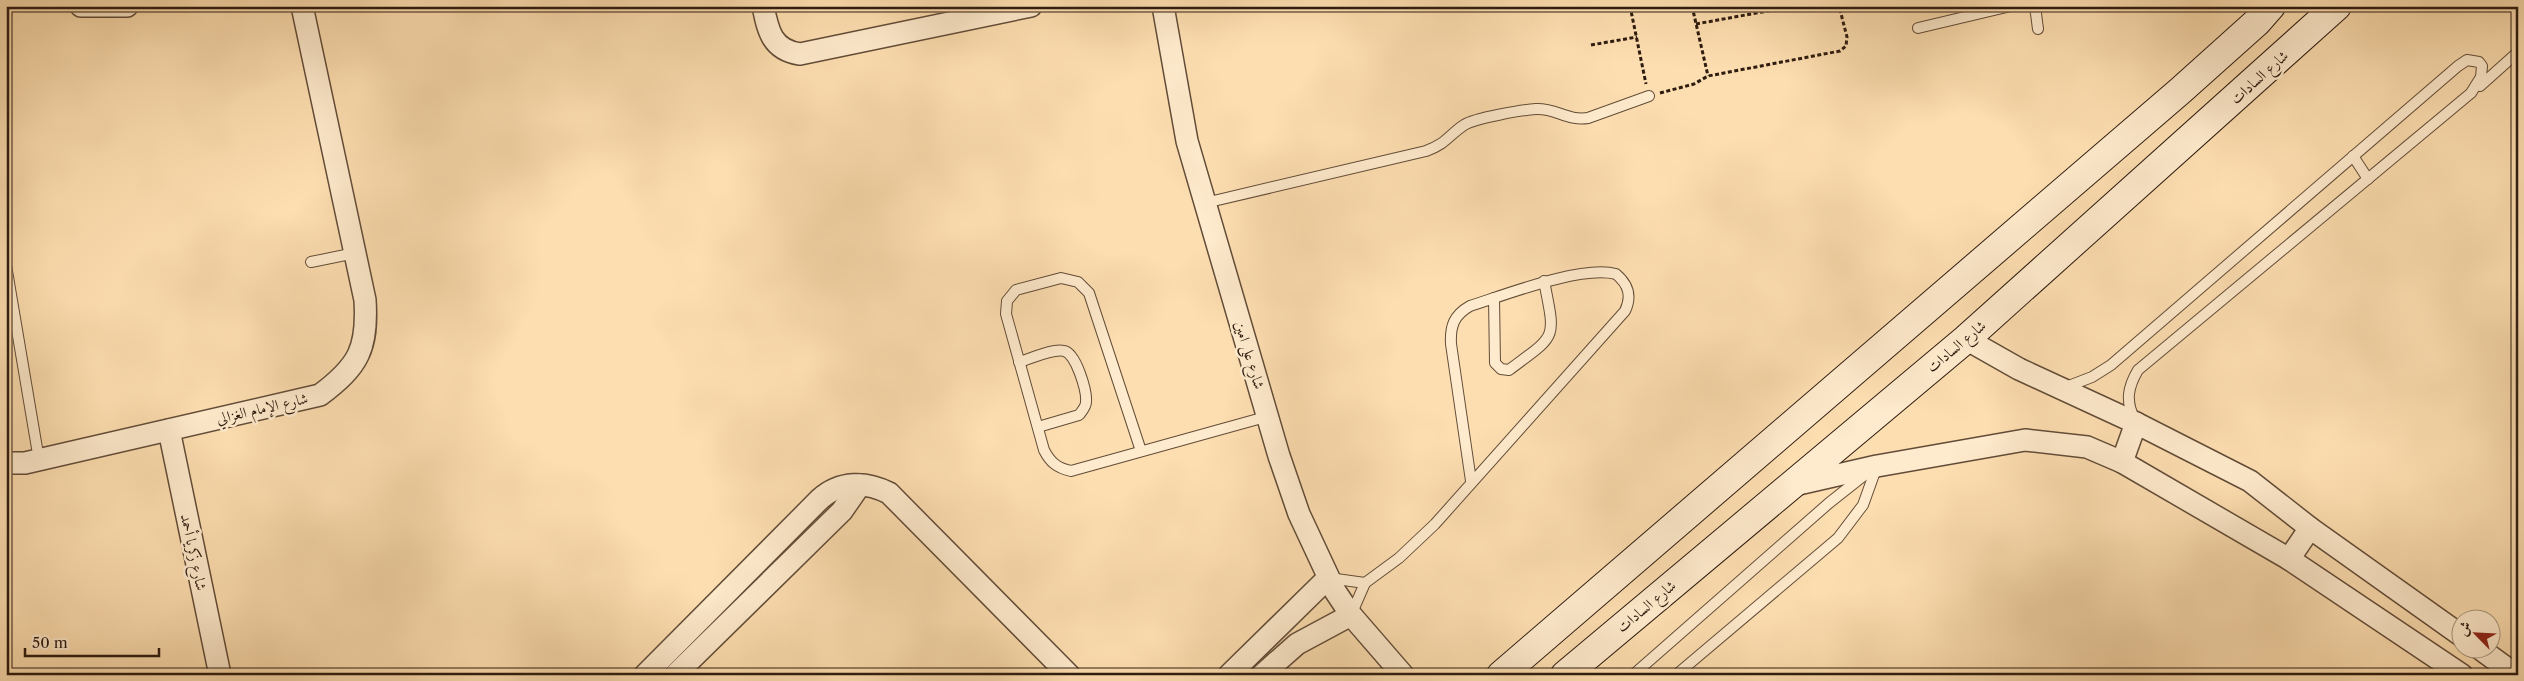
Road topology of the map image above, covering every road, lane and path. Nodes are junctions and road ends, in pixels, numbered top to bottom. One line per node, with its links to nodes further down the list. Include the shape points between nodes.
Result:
1 (81, 6): 2 (street)
2 (127, 6)
3 (302, 6): 29 (street, شارع الإمام الغزالي)
4 (763, 6): 5 (street, via 773,41 790,53 800,54)
5 (1031, 6)
6 (1163, 6): 28 (street, شارع على امين, via 1187,141)
7 (1630, 6): 20 (path)
8 (1692, 6): 17 (path)
9 (1768, 6): 16 (path)
10 (1796, 6): 16 (path)
11 (1839, 6): 23 (path, via 1847,38 1846,46 1840,51)
12 (2011, 6): 18 (lane)
13 (2034, 6): 19 (lane)
14 (2271, 6): 63 (main road, via 2180,92)
15 (2337, 6): 34 (main road, شارع السادات)
16 (1769, 11): 17 (path)
17 (1696, 24): 23 (path)
18 (1918, 28)
19 (2038, 28)
20 (1637, 37): 21 (path); 25 (path)
21 (1591, 45)
22 (2518, 52): 24 (lane)
23 (1708, 76): 25 (path, via 1694,84)
24 (2472, 93): 26 (lane, via 2483,71 2482,66 2473,60 2458,66); 27 (lane)
25 (1648, 96): 28 (lane, via 1583,119 1536,109 1473,121 1447,141 1426,151)
26 (2353, 156): 27 (lane); 36 (lane, via 2111,365 2082,382)
27 (2368, 179): 38 (lane, via 2138,370 2130,382 2128,396)
28 (1205, 203): 37 (street, شارع على امين)
29 (355, 253): 30 (lane); 40 (street, شارع الإمام الغزالي, via 367,328 359,355 343,378 320,395)
30 (311, 262)
31 (6, 265): 42 (lane)
32 (1544, 281): 33 (lane); 33 (lane, via 1552,321 1550,337 1508,370 1495,363); 46 (lane, via 1599,273 1616,274 1627,287 1629,304)
33 (1494, 298): 46 (lane, via 1460,312 1450,333)
34 (1966, 339): 36 (street); 48 (main road, شارع السادات)
35 (1019, 362): 39 (lane); 39 (lane, via 1058,350 1066,351 1076,361 1086,400 1083,411); 41 (lane, via 1005,307 1011,295 1016,290 1061,278 1078,282 1090,293)
36 (2061, 389): 38 (street)
37 (1268, 416): 41 (lane); 51 (street, شارع على امين, via 1299,514)
38 (2136, 423): 43 (street); 49 (street, via 2250,481)
39 (1038, 427): 41 (lane, via 1048,458 1062,469 1071,471)
40 (169, 430): 42 (street, شارع الإمام الغزالي); 56 (street, شارع زكريا أحمد)
41 (1141, 451)
42 (39, 460): 44 (street, شارع الإمام الغزالي)
43 (2122, 462): 45 (street, via 2087,447 2025,440); 50 (street)
44 (6, 463)
45 (1877, 466): 48 (street); 65 (lane, via 1828,503); 66 (lane, via 1866,499 1847,528)
46 (1471, 481): 52 (lane, via 1399,558)
47 (860, 485): 57 (street, via 843,486 827,493); 58 (street, via 842,511); 59 (street, via 889,493)
48 (1788, 486): 64 (main road, شارع السادات)
49 (2310, 528): 50 (street); 54 (street)
50 (2289, 559): 67 (street)
51 (1328, 578): 52 (lane); 53 (street, شارع على امين); 60 (street)
52 (1365, 583): 53 (lane)
53 (1352, 615): 61 (street, via 1296,644); 62 (street, شارع على امين)
54 (2452, 629)
55 (2493, 658): 68 (street)
56 (220, 675)
57 (645, 675)
58 (675, 675)
59 (1069, 675)
60 (1229, 675)
61 (1262, 675)
62 (1403, 675)
63 (1502, 675)
64 (1565, 675)
65 (1633, 675)
66 (1676, 675)
67 (2462, 675)
68 (2516, 675)

